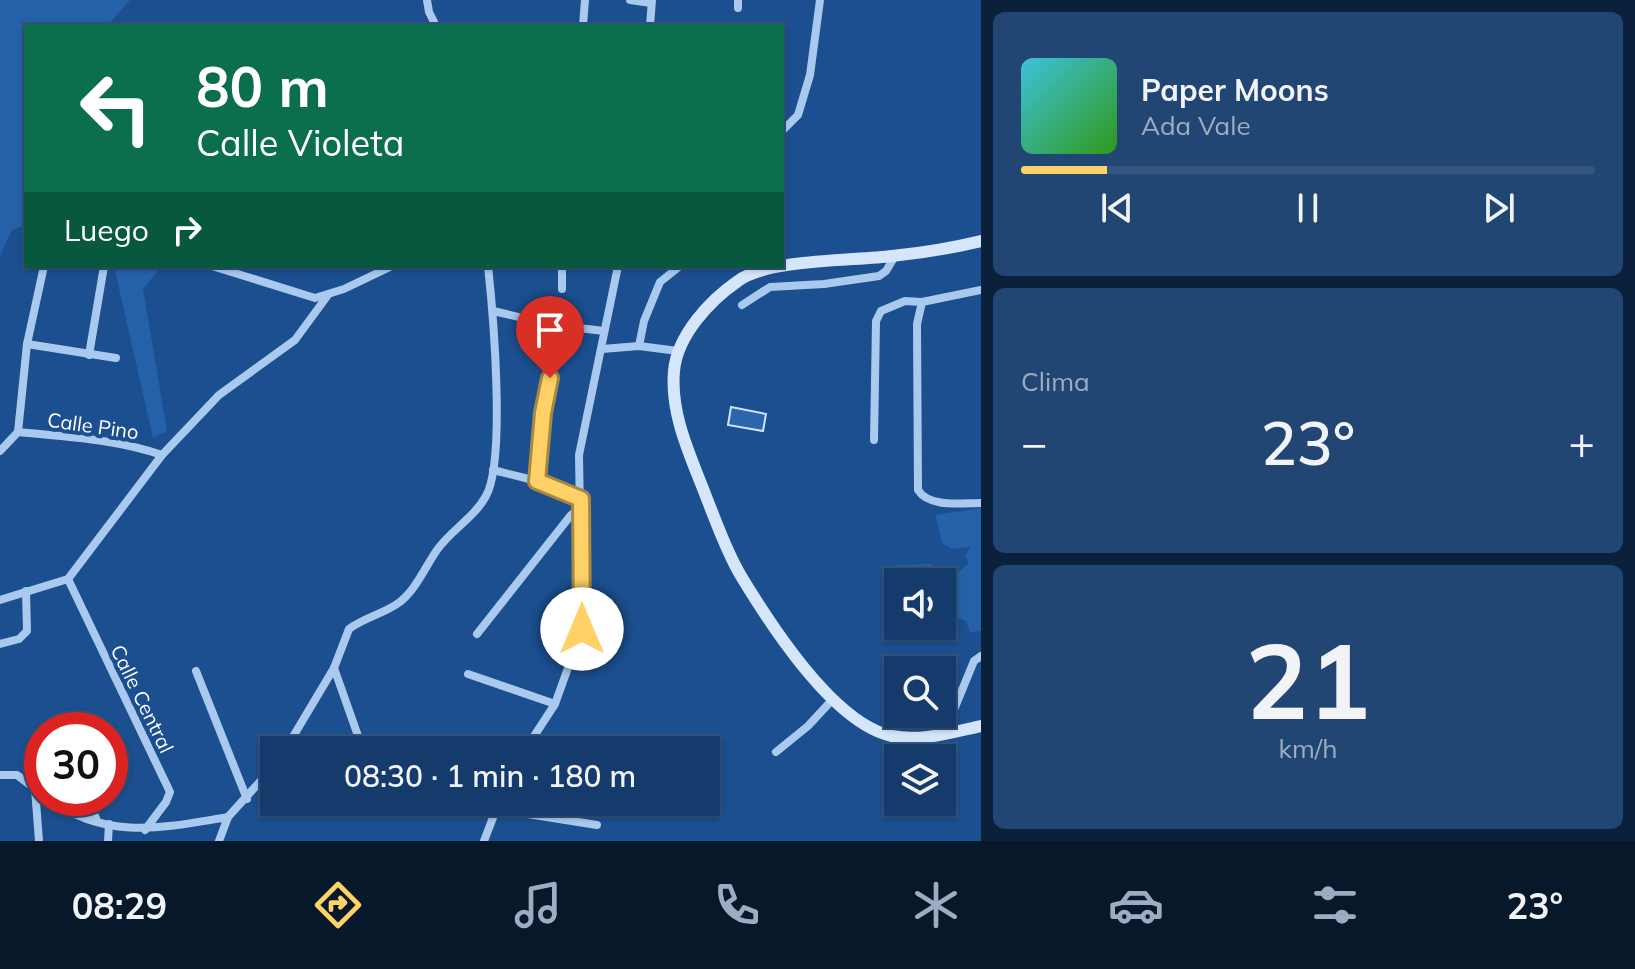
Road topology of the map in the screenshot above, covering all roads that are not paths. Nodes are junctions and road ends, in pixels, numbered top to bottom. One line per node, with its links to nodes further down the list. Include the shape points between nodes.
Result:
1 (427, 0): 6 (street)
2 (585, 0): 7 (street)
3 (630, 0): 5 (street)
4 (820, 0): 9 (street, via 810,75 798,115)
5 (652, 2): 8 (street)
6 (435, 24)
7 (583, 24)
8 (650, 24)
9 (784, 129)
10 (981, 241): 11 (main road)
11 (895, 256): 12 (main road); 26 (street, via 879,276 770,287)
12 (784, 267)
13 (44, 268): 30 (street)
14 (104, 268): 34 (street)
15 (218, 268): 24 (street, via 305,297)
16 (388, 268): 24 (street)
17 (488, 268): 27 (street)
18 (562, 268): 22 (street)
19 (618, 268): 29 (street)
20 (678, 268): 31 (street, via 660,282)
21 (775, 268): 33 (main road, via 739,279 687,329)
22 (562, 289)
23 (981, 290): 25 (street)
24 (328, 295): 39 (street, via 295,340 219,395)
25 (922, 302): 37 (street, via 892,304 876,321); 43 (street, via 917,324 918,490 931,501)
26 (742, 305)
27 (493, 311): 28 (street); 40 (street)
28 (553, 325): 29 (street); 41 (street)
29 (604, 331): 32 (street)
30 (27, 344): 34 (street); 36 (street)
31 (639, 346): 32 (street); 33 (street)
32 (602, 349): 42 (street, via 579,455)
33 (678, 351): 53 (main road, via 675,404 728,548 786,643)
34 (89, 355): 35 (street)
35 (116, 358)
36 (18, 432): 38 (street); 39 (street, Calle Pino, via 100,439)
37 (874, 440)
38 (0, 451)
39 (162, 455): 44 (street)
40 (493, 470): 41 (street); 50 (street, via 487,494 475,511 439,547 399,603 349,629)
41 (537, 481): 42 (street)
42 (581, 503): 47 (street); 54 (street, via 582,629)
43 (981, 503)
44 (68, 579): 45 (street); 74 (street, Calle Central, via 170,792)
45 (26, 591): 46 (street); 48 (street, via 27,631)
46 (0, 600)
47 (477, 634)
48 (0, 644)
49 (981, 656): 56 (street, via 974,661)
50 (334, 668): 57 (street); 58 (street)
51 (196, 671): 64 (street)
52 (468, 674): 54 (street)
53 (833, 699): 56 (main road, via 890,736); 60 (street)
54 (555, 704): 59 (street)
55 (981, 726): 56 (main road)
56 (944, 734)
57 (293, 736)
58 (358, 736)
59 (534, 736)
60 (776, 752)
61 (0, 775): 62 (street)
62 (24, 780)
63 (260, 783): 64 (street)
64 (247, 799): 70 (street)
65 (39, 816): 75 (street)
66 (84, 816): 71 (street)
67 (95, 816): 71 (street)
68 (491, 816): 78 (street)
69 (553, 816): 73 (street)
70 (228, 817): 74 (street); 77 (street)
71 (97, 821): 72 (street)
72 (109, 824): 74 (street); 76 (street)
73 (597, 825)
74 (145, 830)
75 (39, 841)
76 (108, 841)
77 (219, 841)
78 (484, 841)

